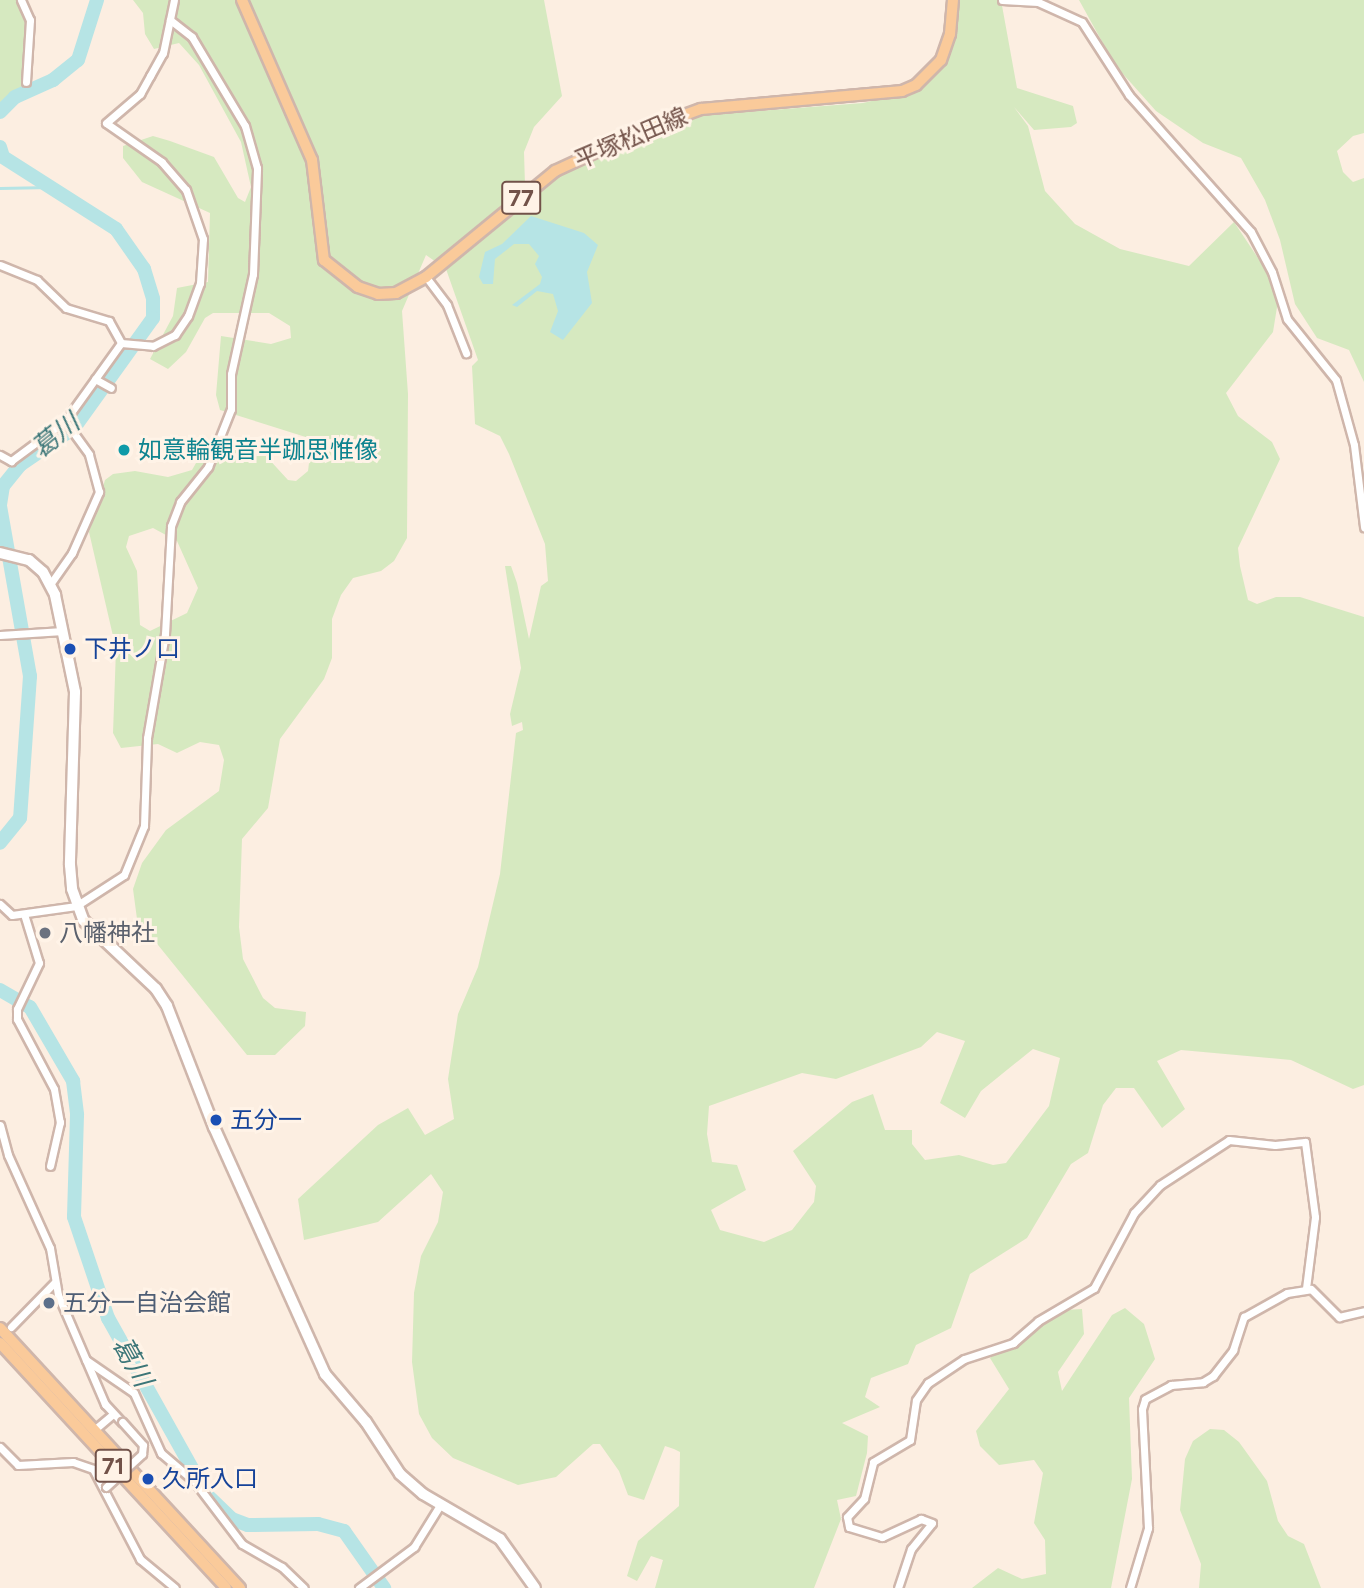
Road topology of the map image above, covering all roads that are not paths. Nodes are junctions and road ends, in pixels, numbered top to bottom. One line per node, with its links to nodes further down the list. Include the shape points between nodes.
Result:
1 (21, 0): 7 (street, via 30,20)
2 (174, 0): 6 (street)
3 (242, 0): 9 (main road, 平塚松田線 / 77, via 312,160 324,260 358,287 378,294 396,293)
4 (953, 0): 9 (main road, 平塚松田線 / 77, via 950,34 941,60 916,85 902,91 701,109 646,129 555,171)
5 (1002, 0): 16 (street, via 1038,2 1082,22 1129,96 1251,232 1272,272 1287,319 1336,380 1354,445)
6 (170, 20): 10 (street, via 163,53 140,94 106,123 174,173 195,206 202,239 200,283 188,316 167,341); 22 (street, via 192,37 245,126 253,148 259,201 253,274 231,373 228,422 208,467 180,502 171,526 166,626 147,738 144,826 124,876)
7 (26, 82)
8 (0, 265): 10 (street, via 37,280 66,308 104,318)
9 (426, 277): 11 (street, via 447,305)
10 (124, 344): 12 (street)
11 (466, 353)
12 (95, 379): 13 (street); 14 (street)
13 (111, 388)
14 (66, 423): 15 (street, via 11,461); 18 (street, via 89,454 99,492 72,553)
15 (0, 456)
16 (1364, 527)
17 (2, 553): 18 (street, via 20,556)
18 (51, 583): 19 (street)
19 (63, 631): 20 (street); 22 (street, via 76,711 70,865)
20 (0, 635)
21 (0, 904): 23 (street, via 12,915)
22 (76, 906): 23 (street); 36 (street, via 93,933 156,989 167,1006 214,1127 325,1374 372,1429 400,1474)
23 (24, 914): 25 (street, via 39,962 18,1006 17,1019 54,1088 60,1122)
24 (0, 1125): 26 (street, via 8,1155 50,1248)
25 (50, 1166)
26 (54, 1283): 29 (street); 31 (street)
27 (1306, 1288): 28 (street, via 1322,1297 1339,1317); 43 (street, via 1315,1217 1305,1142 1275,1145 1229,1140 1160,1185 1134,1213 1094,1287 1043,1318 1013,1343 964,1359 928,1383 916,1400 910,1440 873,1462 864,1499 847,1517 849,1527 882,1537 920,1519 932,1523 911,1549); 44 (street, via 1248,1313 1238,1327 1233,1350 1208,1380 1171,1385 1145,1399 1148,1528)
28 (1364, 1311)
29 (6, 1327): 33 (main road, 71)
30 (0, 1343): 38 (main road, 71)
31 (86, 1359): 32 (street); 40 (street, via 134,1393 160,1453 194,1481 242,1544 282,1567)
32 (113, 1414): 33 (street); 35 (street, bridge, via 142,1445 142,1454)
33 (94, 1430): 39 (main road, 71)
34 (0, 1447): 35 (street, via 18,1465 85,1463)
35 (105, 1488): 37 (street, via 140,1559)
36 (440, 1505): 41 (street, via 414,1547); 42 (street, via 500,1539)
37 (175, 1588)
38 (226, 1588)
39 (240, 1588)
40 (304, 1588)
41 (359, 1588)
42 (535, 1588)
43 (898, 1588)
44 (1130, 1588)

